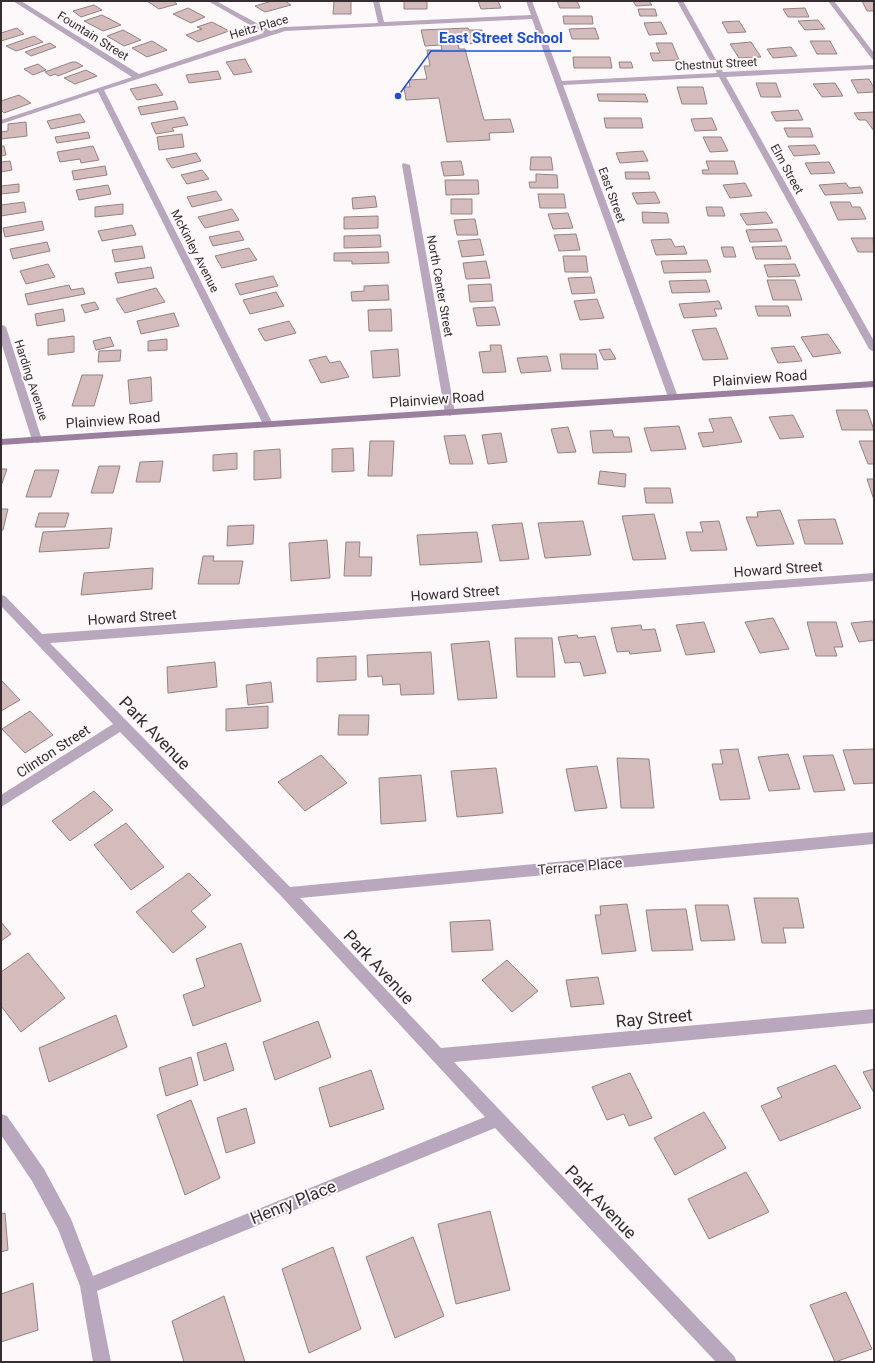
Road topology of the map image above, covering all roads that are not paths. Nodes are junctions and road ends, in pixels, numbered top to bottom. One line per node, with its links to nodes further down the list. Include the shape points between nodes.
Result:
1 (16, 1): 13 (street, Fountain Street)
2 (211, 1): 9 (street)
3 (376, 1): 8 (street)
4 (529, 1): 7 (street, East Street)
5 (680, 1): 12 (street, Elm Street)
6 (832, 1): 10 (street)
7 (534, 17): 8 (street, Heitz Place); 14 (street, East Street)
8 (381, 23): 9 (street, Heitz Place, via 295,28)
9 (269, 33): 13 (street, Heitz Place)
10 (874, 58)
11 (874, 67): 12 (street, Chestnut Street)
12 (721, 74): 14 (street, Chestnut Street); 19 (street, Elm Street)
13 (138, 77): 15 (street, Heitz Place)
14 (558, 83): 21 (street, East Street)
15 (100, 89): 16 (street, Heitz Place); 23 (street, McKinley Avenue)
16 (1, 122)
17 (406, 165): 22 (street, North Center Street)
18 (1, 327): 24 (street, Harding Avenue)
19 (874, 348)
20 (874, 384): 21 (main road, Plainview Road)
21 (673, 397): 22 (main road, Plainview Road)
22 (450, 412): 23 (main road, Plainview Road)
23 (268, 424): 24 (main road, Plainview Road)
24 (37, 440): 25 (main road, Plainview Road)
25 (1, 442)
26 (874, 577): 28 (street, Howard Street)
27 (1, 599): 28 (street, Park Avenue)
28 (39, 639): 29 (street, Park Avenue)
29 (121, 725): 30 (street, Clinton Street); 32 (street, Park Avenue)
30 (1, 802)
31 (874, 838): 32 (street, Terrace Place)
32 (287, 893): 34 (street, Park Avenue)
33 (874, 1016): 34 (street, Ray Street)
34 (438, 1056): 35 (street, Park Avenue)
35 (498, 1119): 37 (street, Henry Place); 39 (street, Park Avenue)
36 (1, 1122): 37 (street, via 38,1176 65,1225)
37 (88, 1286): 38 (street)
38 (102, 1362)
39 (728, 1362)

